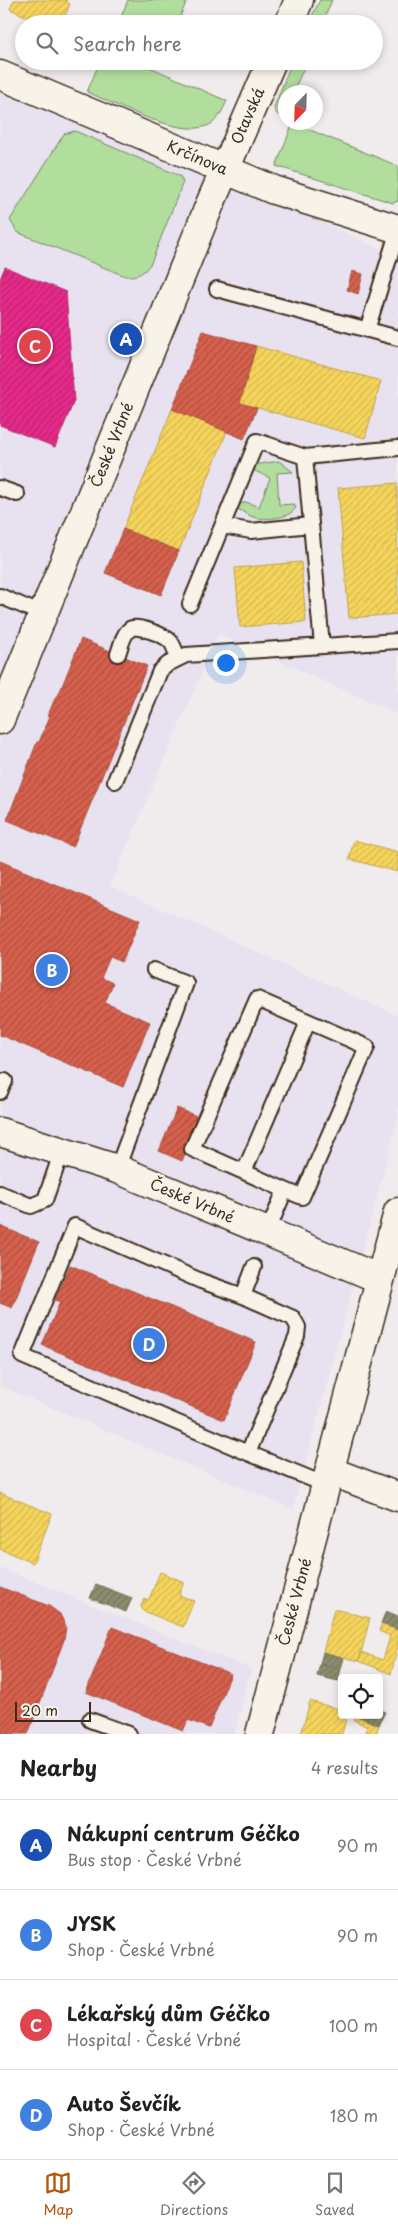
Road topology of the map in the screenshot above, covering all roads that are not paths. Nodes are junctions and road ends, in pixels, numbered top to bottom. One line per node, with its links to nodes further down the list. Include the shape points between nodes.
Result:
1 (299, 0): 2 (street)
2 (293, 15)
3 (268, 70): 5 (street, Otavská)
4 (0, 75): 5 (street, Krčínova)
5 (224, 170): 6 (street, Krčínova, via 274,190); 18 (street, České Vrbné)
6 (398, 230): 8 (lane)
7 (217, 289): 8 (lane)
8 (367, 330): 9 (lane)
9 (398, 338)
10 (398, 448): 11 (lane)
11 (305, 457): 14 (lane, via 257,441); 15 (lane)
12 (0, 488): 13 (lane)
13 (16, 494)
14 (222, 526): 15 (lane, via 251,531); 17 (lane)
15 (312, 526): 20 (lane)
16 (0, 596): 18 (lane)
17 (190, 604)
18 (42, 614): 23 (street, České Vrbné)
19 (398, 641): 20 (lane)
20 (322, 646): 22 (lane, via 186,655)
21 (118, 654): 22 (lane, via 127,631 139,626 168,638)
22 (178, 659): 24 (lane, via 160,672)
23 (0, 720)
24 (115, 781)
25 (154, 970): 29 (lane, via 186,983)
26 (308, 1022): 30 (lane); 30 (lane, via 257,999 192,1149); 31 (lane, via 367,1047 302,1197)
27 (0, 1132): 28 (street, České Vrbné)
28 (62, 1151): 29 (street, České Vrbné); 32 (lane, via 45,1200 31,1206)
29 (117, 1169): 34 (street, České Vrbné)
30 (244, 1172): 31 (lane)
31 (285, 1190): 34 (lane)
32 (0, 1193)
33 (398, 1212): 36 (street, České Vrbné)
34 (268, 1233): 36 (street, České Vrbné)
35 (254, 1267): 37 (lane)
36 (380, 1279): 39 (street, České Vrbné)
37 (243, 1296): 38 (lane, via 293,1318 298,1327); 38 (lane, via 75,1226 22,1356)
38 (248, 1453): 39 (lane)
39 (328, 1478): 40 (street); 43 (street, České Vrbné)
40 (398, 1497)
41 (90, 1720): 42 (lane)
42 (129, 1734)
43 (260, 1734)

